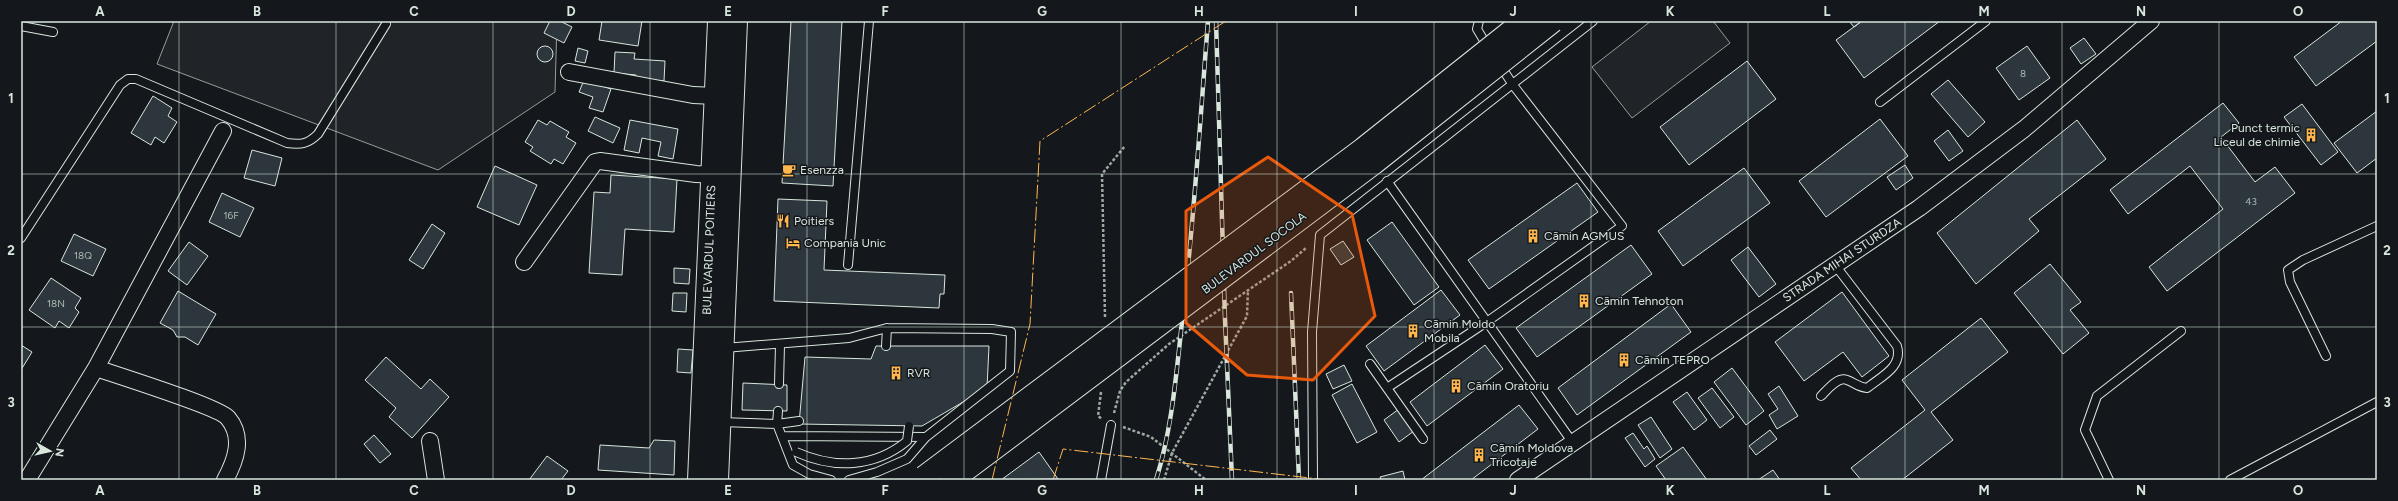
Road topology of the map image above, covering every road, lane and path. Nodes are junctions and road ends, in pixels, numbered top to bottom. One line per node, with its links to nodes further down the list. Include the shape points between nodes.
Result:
1 (719, 21): 15 (main road, BULEVARDUL POITIERS)
2 (736, 21): 19 (main road, BULEVARDUL POITIERS)
3 (869, 21): 25 (lane)
4 (1479, 21): 14 (lane, via 1477,29)
5 (1524, 21): 54 (main road, BULEVARDUL SOCOLA, bridge, via 1363,149)
6 (1553, 21): 62 (main road, BULEVARDUL SOCOLA, bridge, via 1374,163)
7 (1593, 21): 14 (lane)
8 (1986, 21): 16 (lane)
9 (2151, 21): 26 (street, STRADA MIHAI STURDZA, via 2024,129 1919,208)
10 (386, 24): 23 (lane, via 318,134 310,142 301,145 287,144 136,79 128,79 120,85)
11 (21, 26): 12 (lane)
12 (53, 32)
13 (569, 72): 15 (street, via 693,95)
14 (1513, 85): 20 (lane); 28 (lane, via 1622,226)
15 (716, 96): 19 (main road, BULEVARDUL POITIERS)
16 (1880, 102)
17 (223, 131): 37 (street)
18 (1125, 146): 29 (path, via 1102,174)
19 (721, 175): 24 (street, via 595,162); 34 (main road, BULEVARDUL POITIERS)
20 (1387, 181): 22 (lane); 28 (lane)
21 (2377, 226): 35 (lane, via 2303,260 2288,270 2290,282)
22 (1320, 235): 27 (path, via 1291,261); 66 (lane, via 1312,332)
23 (21, 238)
24 (524, 262)
25 (848, 265)
26 (1835, 265): 41 (lane, via 1896,346 1899,355 1896,365 1867,388 1859,388 1846,379 1840,379); 52 (street, STRADA MIHAI STURDZA)
27 (1248, 289): 46 (path, via 1170,343 1126,382 1120,390); 53 (path, via 1247,316)
28 (1488, 321): 40 (lane); 52 (lane)
29 (1105, 325)
30 (887, 328): 32 (lane, via 849,338); 33 (lane); 49 (lane, via 992,329 1011,332 1010,371)
31 (2181, 331): 68 (lane, via 2097,396 2085,430)
32 (780, 345): 34 (lane); 38 (lane)
33 (886, 346)
34 (714, 347): 45 (main road, BULEVARDUL POITIERS)
35 (2326, 356)
36 (1370, 364): 40 (lane)
37 (96, 368): 55 (street); 56 (street, via 198,404 227,417 238,437 235,463)
38 (779, 384)
39 (1102, 385): 46 (path, via 1098,416)
40 (1387, 388): 50 (lane)
41 (1820, 396)
42 (2377, 402): 69 (lane)
43 (778, 411): 48 (lane)
44 (799, 421): 48 (lane)
45 (711, 422): 48 (lane); 58 (main road, BULEVARDUL POITIERS); 59 (main road, BULEVARDUL POITIERS)
46 (1111, 425): 53 (path, via 1130,427 1151,436); 63 (lane)
47 (909, 426): 48 (lane, bridge, via 907,441 895,451 852,463 834,464 814,460 796,452)
48 (781, 430): 49 (lane); 60 (lane, via 793,465 809,474)
49 (926, 437): 61 (lane, via 907,459 877,472)
50 (1423, 439)
51 (430, 441): 57 (street)
52 (1573, 443): 67 (street, STRADA MIHAI STURDZA)
53 (1172, 453): 64 (path); 65 (path)
54 (924, 477)
55 (27, 480)
56 (225, 480)
57 (436, 480)
58 (699, 480)
59 (717, 480)
60 (831, 480)
61 (849, 480)
62 (952, 480)
63 (1101, 480)
64 (1164, 480)
65 (1206, 480)
66 (1313, 480)
67 (1518, 480)
68 (2109, 480)
69 (2230, 480)

